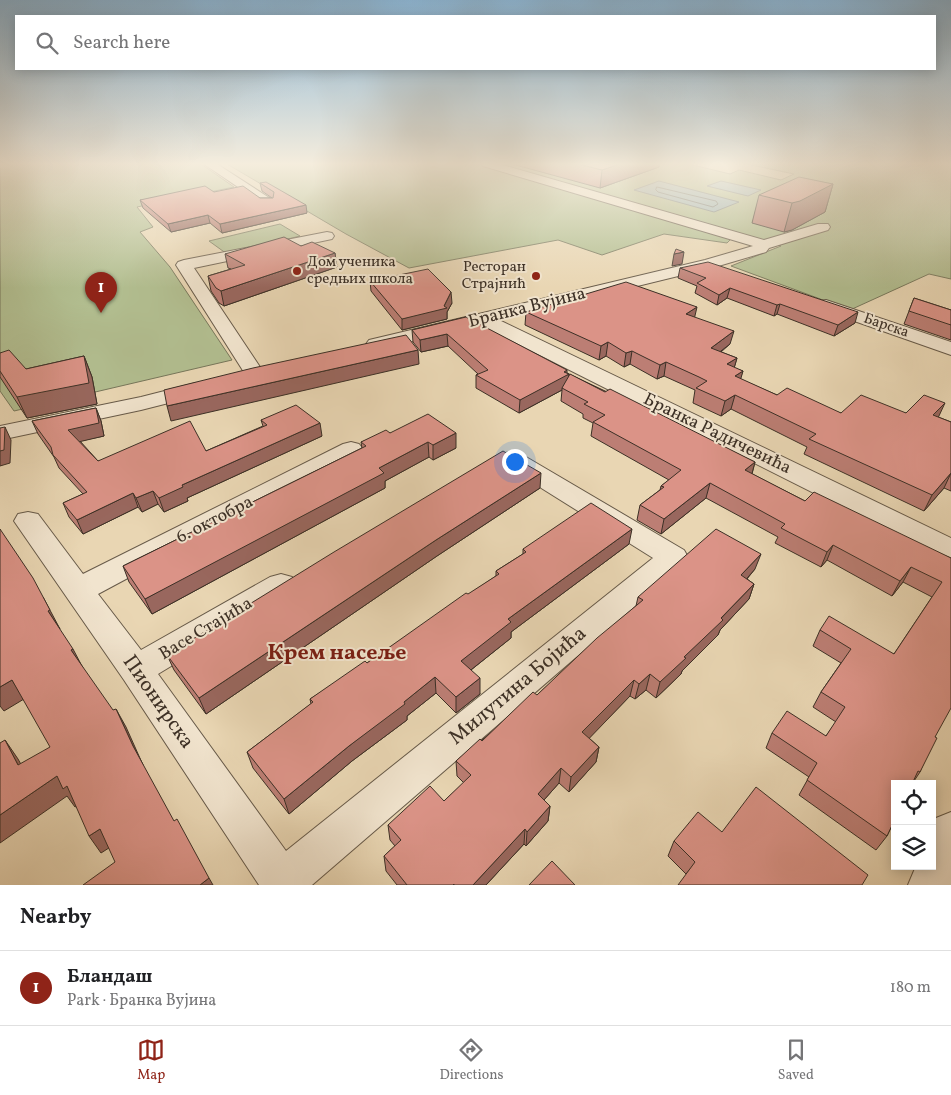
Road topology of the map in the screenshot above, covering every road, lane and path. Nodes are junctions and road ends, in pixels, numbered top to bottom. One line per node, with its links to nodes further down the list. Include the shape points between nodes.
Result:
1 (630, 205): 4 (street, via 758,242)
2 (823, 227): 4 (street, Бранка Вујина)
3 (327, 236): 12 (street, via 184,265)
4 (761, 247): 5 (street, Бранка Вујина)
5 (709, 264): 6 (street); 8 (street, Бранка Вујина)
6 (736, 274)
7 (810, 299): 10 (street, Барска)
8 (483, 319): 9 (street, Бранка Вујина); 19 (street, Бранка Радичевића)
9 (359, 348)
10 (951, 349)
11 (273, 368): 12 (street)
12 (254, 373): 13 (street)
13 (235, 378)
14 (216, 383): 15 (street, via 142,403)
15 (0, 433)
16 (351, 449): 21 (street, 6. октобра)
17 (486, 464): 24 (street, Милутина Бојића, via 503,454 674,557)
18 (28, 521): 21 (street, Пионирска)
19 (951, 550)
20 (307, 570): 22 (street, Васе Стајића)
21 (79, 590): 22 (street, Пионирска)
22 (136, 670): 24 (street, Пионирска)
23 (951, 833): 25 (street)
24 (283, 884)
25 (930, 885)

